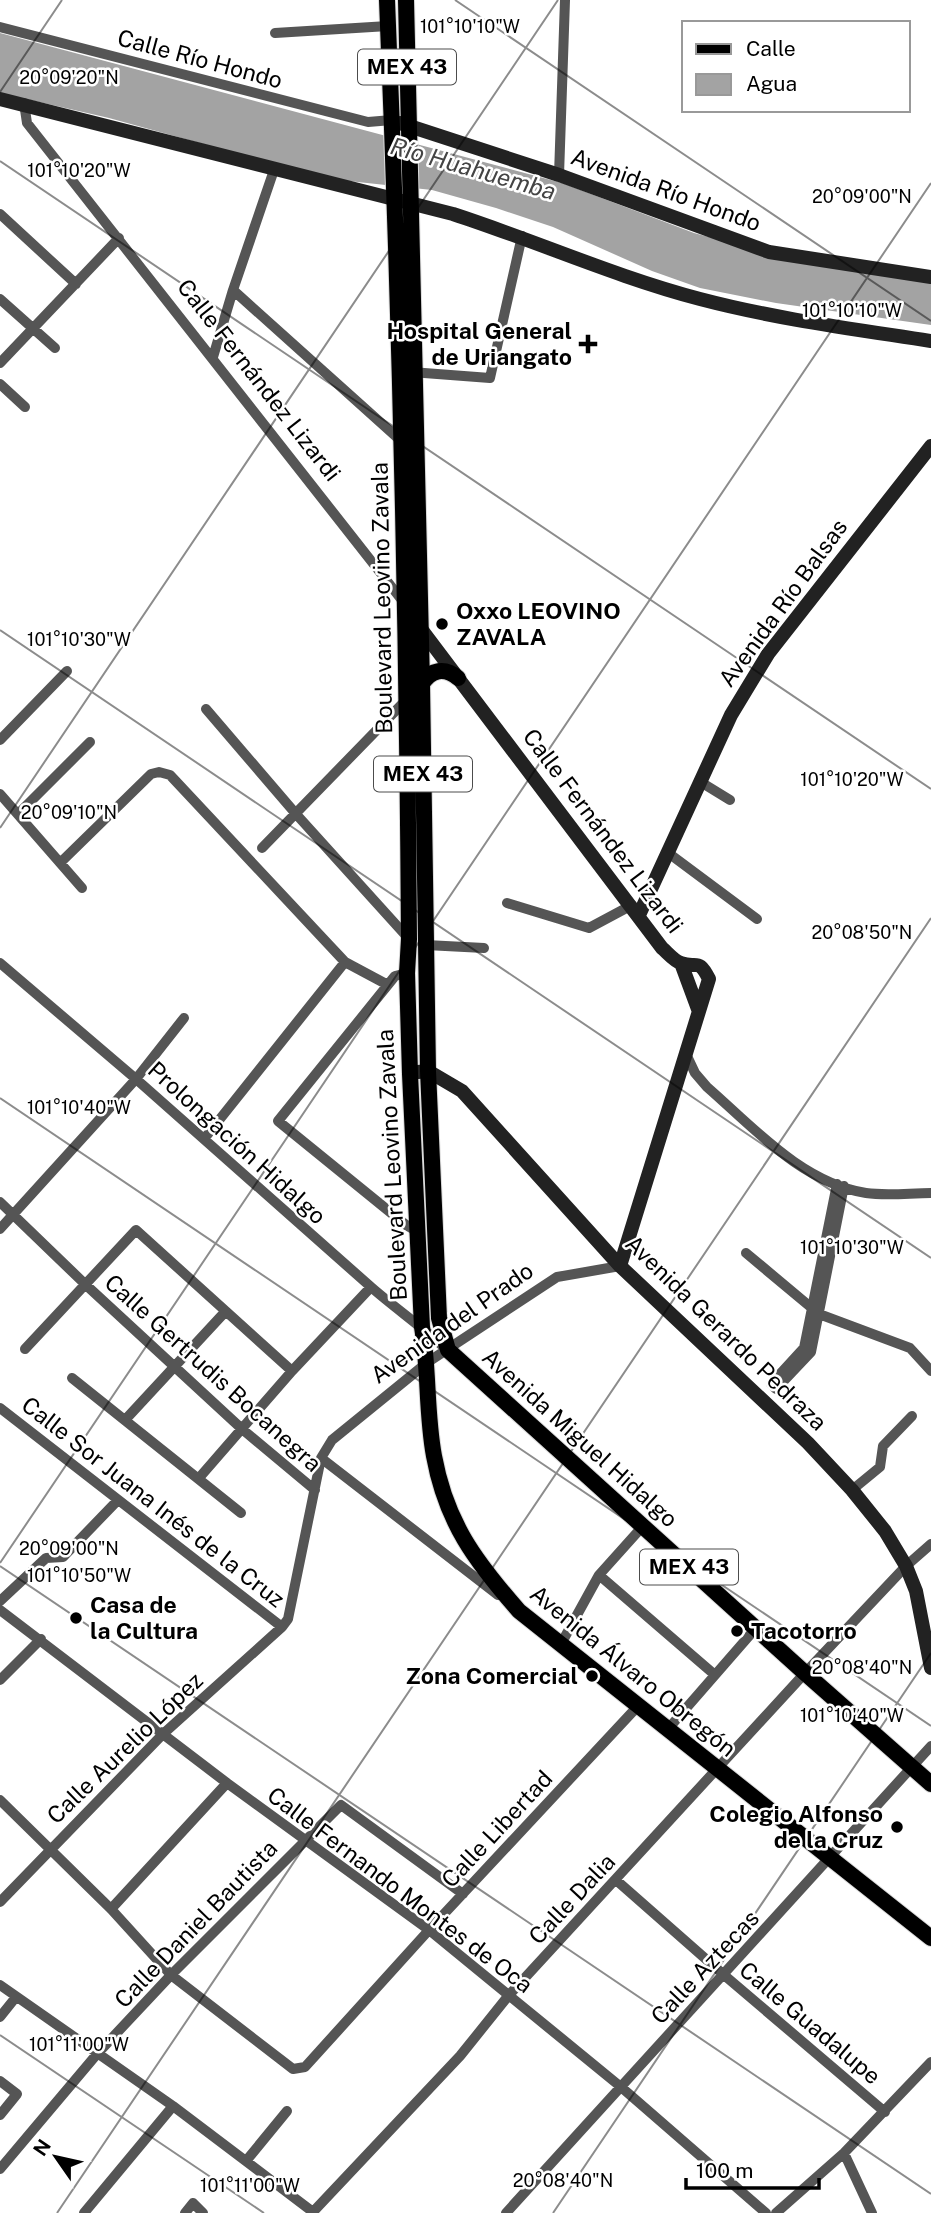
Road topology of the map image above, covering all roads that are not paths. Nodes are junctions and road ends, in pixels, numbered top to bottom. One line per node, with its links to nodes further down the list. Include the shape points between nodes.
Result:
1 (387, 0): 5 (main road, Boulevard Leovino Zavala / MEX 43)
2 (406, 0): 10 (main road, Boulevard Leovino Zavala / MEX 43)
3 (565, 0): 12 (street)
4 (0, 26): 9 (street, Calle Río Hondo, via 368,122)
5 (388, 26): 6 (street); 9 (main road, Boulevard Leovino Zavala / MEX 43)
6 (275, 33)
7 (0, 99): 8 (street)
8 (23, 103): 11 (street); 16 (street, Calle Fernández Lizardi, via 27,123)
9 (392, 124): 10 (street, Avenida Río Hondo); 13 (main road, Boulevard Leovino Zavala / MEX 43)
10 (409, 130): 12 (street, Avenida Río Hondo); 13 (main road, Boulevard Leovino Zavala / MEX 43)
11 (274, 170): 13 (street); 19 (street)
12 (559, 175): 17 (street, Avenida Río Hondo, via 769,252)
13 (403, 198): 15 (street); 26 (main road, Boulevard Leovino Zavala / MEX 43)
14 (0, 214): 18 (street)
15 (522, 236): 22 (street, via 632,279 700,299 768,315); 26 (street, via 491,378)
16 (119, 238): 18 (street); 24 (street, Calle Fernández Lizardi)
17 (931, 278)
18 (76, 284): 21 (street)
19 (233, 290): 24 (street); 29 (street)
20 (0, 299): 21 (street)
21 (32, 328): 23 (street); 25 (street)
22 (931, 341)
23 (55, 348)
24 (213, 357): 31 (street, Calle Fernández Lizardi)
25 (0, 363)
26 (407, 372): 29 (main road, Boulevard Leovino Zavala / MEX 43); 32 (main road, Boulevard Leovino Zavala / MEX 43)
27 (0, 384): 28 (street)
28 (25, 407)
29 (400, 440): 31 (main road, Boulevard Leovino Zavala / MEX 43)
30 (931, 446): 39 (street, Avenida Río Balsas, via 768,654)
31 (405, 605): 32 (street, Calle Fernández Lizardi); 35 (main road, Boulevard Leovino Zavala / MEX 43)
32 (421, 629): 34 (street, Calle Fernández Lizardi); 35 (main road, Boulevard Leovino Zavala / MEX 43)
33 (67, 671): 37 (street)
34 (458, 678): 35 (main road, via 441,670); 49 (street, Calle Fernández Lizardi)
35 (412, 689): 43 (street); 51 (main road, Boulevard Leovino Zavala / MEX 43); 52 (main road, Boulevard Leovino Zavala / MEX 43)
36 (206, 709): 43 (street)
37 (0, 740)
38 (90, 742): 42 (street)
39 (699, 781): 41 (street); 45 (street, Avenida Río Balsas)
40 (0, 794): 42 (street)
41 (730, 800)
42 (18, 814): 46 (street)
43 (296, 814): 44 (street); 51 (street)
44 (262, 848)
45 (667, 852): 49 (street, Avenida Río Balsas); 50 (street)
46 (61, 862): 47 (street); 54 (street, via 150,774 170,775)
47 (82, 888)
48 (507, 903): 49 (street, via 589,928)
49 (635, 910): 56 (street, Calle Fernández Lizardi, via 662,948)
50 (757, 919)
51 (409, 939): 57 (main road, Boulevard Leovino Zavala / MEX 43)
52 (426, 945): 53 (street); 62 (main road, Boulevard Leovino Zavala / MEX 43)
53 (484, 948)
54 (345, 962): 58 (street); 65 (street)
55 (0, 963): 64 (street, Prolongación Hidalgo)
56 (681, 963): 59 (street); 59 (street, Calle Fernández Lizardi, via 703,967 709,979)
57 (407, 973): 58 (street, via 395,976); 63 (main road, Boulevard Leovino Zavala / MEX 43)
58 (388, 985): 72 (street, via 278,1121)
59 (698, 1009): 61 (street)
60 (184, 1018): 64 (street)
61 (686, 1054): 66 (street, via 707,1087 801,1168); 74 (street)
62 (428, 1071): 63 (street); 69 (main road, Boulevard Leovino Zavala / MEX 43); 74 (street, Avenida Gerardo Pedraza, via 461,1091)
63 (410, 1074): 69 (main road, Boulevard Leovino Zavala / MEX 43)
64 (136, 1079): 65 (street, Prolongación Hidalgo); 70 (street)
65 (204, 1139): 76 (street, Prolongación Hidalgo)
66 (841, 1185): 67 (street, via 866,1193); 77 (street)
67 (931, 1193)
68 (0, 1202): 70 (street, Calle Gertrudis Bocanegra)
69 (425, 1212): 72 (main road, Boulevard Leovino Zavala / MEX 43); 81 (main road, Boulevard Leovino Zavala / MEX 43, via 439,1318)
70 (15, 1213): 71 (street); 75 (street, Calle Gertrudis Bocanegra)
71 (0, 1229)
72 (418, 1231): 79 (main road, Boulevard Leovino Zavala / MEX 43)
73 (746, 1253): 77 (street)
74 (620, 1266): 81 (street, Avenida del Prado, via 557,1278); 94 (street, Avenida Gerardo Pedraza)
75 (86, 1285): 78 (street, via 135,1230); 80 (street, Calle Gertrudis Bocanegra); 83 (street, Calle Gertrudis Bocanegra)
76 (371, 1287): 79 (street, Prolongación Hidalgo); 84 (street)
77 (815, 1311): 77 (street, via 803,1348 771,1384 776,1389 811,1352); 85 (street, via 910,1348)
78 (225, 1312): 83 (street); 84 (street)
79 (422, 1326): 81 (street, Prolongación Hidalgo); 82 (main road, Boulevard Leovino Zavala / MEX 43)
80 (26, 1349)
81 (448, 1350): 82 (street, Avenida del Prado); 97 (main road, Avenida Miguel Hidalgo / MEX 43)
82 (428, 1362): 91 (street, Avenida del Prado, via 332,1440); 103 (main road, Avenida Álvaro Obregón / MEX 43, via 434,1455 450,1514 472,1555)
83 (175, 1366): 89 (street); 90 (street, Calle Gertrudis Bocanegra)
84 (292, 1371): 90 (street)
85 (931, 1371)
86 (72, 1378): 89 (street)
87 (0, 1409): 95 (street, Calle Sor Juana Inés de la Cruz)
88 (912, 1416): 94 (street, via 883,1446 880,1467)
89 (125, 1420): 92 (street)
90 (242, 1429): 92 (street); 93 (street, Calle Gertrudis Bocanegra)
91 (321, 1458): 93 (street, Avenida del Prado); 103 (street)
92 (199, 1478): 96 (street)
93 (315, 1490): 104 (street, Avenida del Prado, via 288,1619)
94 (852, 1490): 99 (street, Avenida Gerardo Pedraza)
95 (118, 1500): 101 (street, via 63,1557 46,1558); 104 (street, Calle Sor Juana Inés de la Cruz)
96 (241, 1513)
97 (643, 1525): 100 (street); 105 (main road, Avenida Miguel Hidalgo / MEX 43)
98 (931, 1544): 99 (street, Calle Dalia)
99 (906, 1566): 108 (street, Avenida Gerardo Pedraza, via 916,1591); 109 (street, Calle Dalia)
100 (600, 1575): 107 (street); 110 (street)
101 (0, 1601)
102 (0, 1610): 106 (street, Calle Fernando Montes de Oca)
103 (519, 1611): 107 (main road, Avenida Álvaro Obregón / MEX 43)
104 (282, 1627): 114 (street, Calle Aurelio López)
105 (756, 1628): 109 (main road, Avenida Miguel Hidalgo / MEX 43); 110 (street)
106 (41, 1639): 111 (street); 114 (street, Calle Fernando Montes de Oca)
107 (561, 1644): 112 (main road, Avenida Álvaro Obregón / MEX 43)
108 (931, 1668)
109 (805, 1673): 116 (main road, Avenida Miguel Hidalgo / MEX 43); 117 (street, Calle Dalia)
110 (715, 1675): 113 (street)
111 (0, 1680)
112 (638, 1706): 113 (main road, Avenida Álvaro Obregón / MEX 43); 125 (street, Calle Libertad)
113 (668, 1729): 117 (main road, Avenida Álvaro Obregón / MEX 43)
114 (163, 1734): 118 (street, Calle Fernando Montes de Oca); 122 (street, Calle Aurelio López)
115 (931, 1746): 116 (street, Calle Aztecas)
116 (912, 1768): 119 (main road, Avenida Miguel Hidalgo / MEX 43); 123 (street, Calle Aztecas)
117 (718, 1769): 123 (main road, Avenida Álvaro Obregón / MEX 43); 124 (street, Calle Dalia)
118 (227, 1783): 121 (street, Calle Fernando Montes de Oca); 127 (street)
119 (931, 1784)
120 (0, 1800): 122 (street)
121 (305, 1840): 125 (street, Calle Daniel Bautista, via 341,1805); 128 (street, Calle Fernando Montes de Oca); 130 (street, Calle Daniel Bautista)
122 (50, 1849): 126 (street, Calle Aurelio López); 127 (street)
123 (830, 1859): 129 (main road, Avenida Álvaro Obregón / MEX 43); 131 (street, Calle Aztecas)
124 (616, 1880): 131 (street, Calle Guadalupe); 133 (street, Calle Dalia)
125 (463, 1894): 128 (street, Calle Libertad)
126 (0, 1902)
127 (111, 1909): 130 (street)
128 (429, 1930): 130 (street, Calle Libertad, via 300,2070); 133 (street, Calle Fernando Montes de Oca)
129 (931, 1938)
130 (171, 1975): 136 (street, Calle Daniel Bautista)
131 (724, 1975): 139 (street, Calle Aztecas); 142 (street, Calle Guadalupe)
132 (0, 1985): 134 (street)
133 (509, 1995): 139 (street, Calle Fernando Montes de Oca); 150 (street, Calle Dalia, via 460,2056)
134 (16, 1997): 135 (street); 136 (street)
135 (0, 2017)
136 (97, 2054): 140 (street); 146 (street, Calle Daniel Bautista)
137 (931, 2062): 142 (street)
138 (0, 2081): 143 (street, via 17,2094)
139 (621, 2087): 151 (street, Calle Aztecas); 152 (street, Calle Fernando Montes de Oca)
140 (173, 2106): 145 (street); 147 (street)
141 (287, 2111): 145 (street)
142 (885, 2112): 144 (street)
143 (0, 2115)
144 (844, 2153): 153 (street); 154 (street)
145 (246, 2161): 150 (street)
146 (0, 2169)
147 (84, 2213)
148 (185, 2213): 149 (street, via 194,2203)
149 (204, 2213)
150 (312, 2213)
151 (506, 2213)
152 (766, 2213)
153 (776, 2213)
154 (872, 2213)

